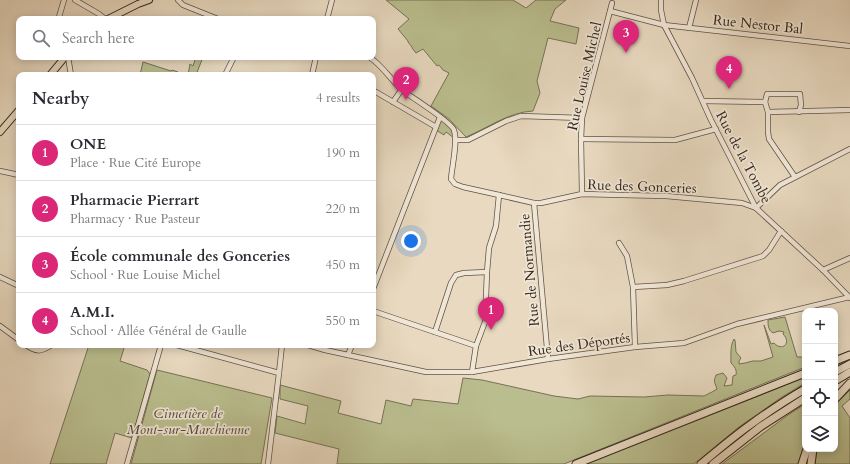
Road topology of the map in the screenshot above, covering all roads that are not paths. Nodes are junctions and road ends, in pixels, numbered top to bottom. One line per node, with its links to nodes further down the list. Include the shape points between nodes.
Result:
1 (64, 0): 10 (street)
2 (74, 0): 11 (street)
3 (149, 0): 12 (main road)
4 (178, 0): 13 (street, via 183,5)
5 (332, 0): 14 (street)
6 (661, 0): 15 (street, Rue de la Tombe)
7 (696, 0): 16 (street)
8 (612, 3): 9 (street, Rue Louise Michel)
9 (610, 11): 15 (street, Rue Louise Michel); 37 (street, Rue Louise Michel)
10 (59, 16)
11 (101, 16)
12 (114, 16)
13 (210, 16)
14 (328, 16)
15 (664, 25): 16 (street, Rue Nestor Bal); 29 (street, Rue de la Tombe)
16 (690, 28): 17 (street, Rue Nestor Bal)
17 (850, 46)
18 (64, 60): 23 (main road)
19 (68, 60): 24 (street)
20 (233, 60): 25 (street)
21 (315, 60): 26 (street)
22 (374, 60): 27 (street)
23 (53, 72)
24 (70, 72)
25 (227, 72)
26 (313, 72)
27 (402, 89): 30 (street); 36 (street)
28 (376, 92): 30 (street)
29 (703, 101): 31 (street); 39 (street, Rue de la Tombe)
30 (393, 102): 38 (street)
31 (765, 102): 33 (street); 34 (street, via 767,94 800,94)
32 (850, 110): 34 (street)
33 (768, 112): 34 (street); 46 (street, via 769,139)
34 (799, 112)
35 (16, 113): 40 (main road)
36 (440, 117): 38 (street); 42 (street, via 454,129)
37 (582, 118): 41 (street, Rue Louise Michel); 42 (street, via 521,116 468,140)
38 (436, 127): 57 (street)
39 (716, 129): 41 (street, via 675,140); 50 (street, Rue de la Tombe)
40 (0, 132)
41 (581, 139): 47 (street, Rue Louise Michel)
42 (456, 140): 48 (street, Rue des Gonceries, via 451,179 463,187)
43 (850, 149): 46 (street)
44 (0, 172): 45 (street)
45 (16, 175)
46 (795, 177): 50 (street, via 780,185)
47 (582, 194): 49 (street, Rue des Gonceries); 50 (street, Rue des Gonceries, via 666,196 742,203)
48 (500, 195): 49 (street, Rue des Gonceries); 55 (street, via 496,226 489,248)
49 (534, 203): 76 (street, Rue de Normandie)
50 (756, 208): 51 (street, Rue de la Tombe)
51 (781, 231): 54 (street, Rue de la Tombe); 59 (street, via 763,256 684,282)
52 (619, 243): 59 (street, via 627,256)
53 (850, 258): 54 (street)
54 (823, 270): 60 (street, Rue de la Tombe)
55 (487, 272): 63 (street, via 456,275 451,282); 65 (street, via 485,322)
56 (0, 277): 58 (street)
57 (376, 281)
58 (16, 285)
59 (633, 288): 66 (street)
60 (850, 298): 66 (street, Rue des Déportés, via 737,324 684,343)
61 (376, 312): 63 (street)
62 (1, 329): 64 (street)
63 (435, 332): 65 (street)
64 (16, 337)
65 (476, 346): 80 (street)
66 (634, 347): 76 (street, Rue des Déportés)
67 (31, 348): 68 (street, via 42,351)
68 (47, 348)
69 (160, 348): 91 (street)
70 (188, 348): 82 (street)
71 (282, 348): 82 (street)
72 (318, 348): 74 (street, Rue des Déportés)
73 (351, 348): 74 (street)
74 (348, 355): 80 (street, Rue des Déportés, via 426,372)
75 (850, 355): 77 (highway)
76 (548, 359): 80 (street, Rue des Déportés)
77 (838, 360)
78 (850, 364): 79 (highway)
79 (838, 370)
80 (472, 372)
81 (850, 372): 84 (highway)
82 (279, 373): 92 (street)
83 (802, 374): 93 (highway)
84 (837, 380)
85 (850, 383): 87 (highway)
86 (802, 391): 94 (highway, via 750,424)
87 (838, 396)
88 (802, 400): 95 (highway, via 760,427)
89 (806, 452): 96 (highway)
90 (813, 452): 97 (highway)
91 (127, 464)
92 (268, 464)
93 (576, 464)
94 (701, 464)
95 (713, 464)
96 (802, 464)
97 (811, 464)

